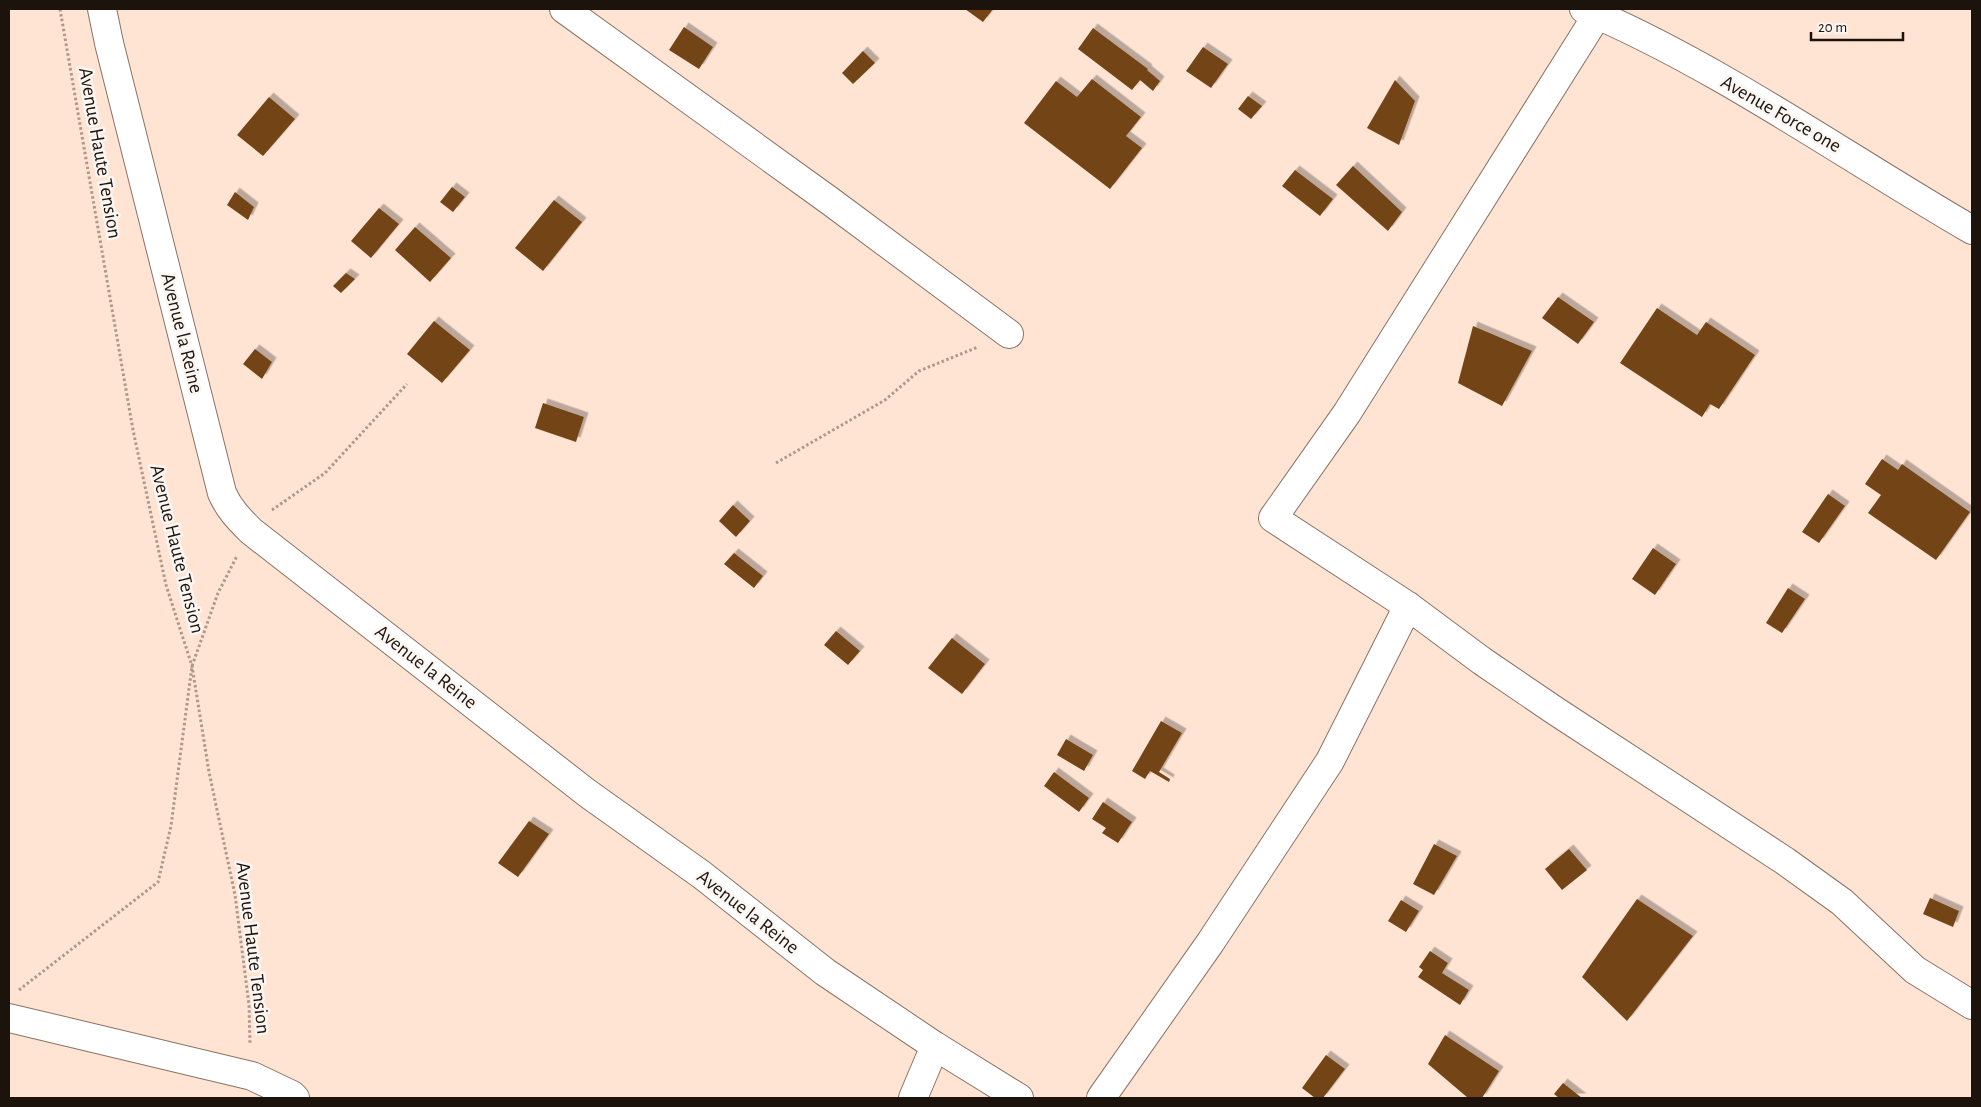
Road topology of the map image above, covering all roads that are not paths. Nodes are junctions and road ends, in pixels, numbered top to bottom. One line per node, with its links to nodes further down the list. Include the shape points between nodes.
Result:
1 (102, 9): 9 (street, Avenue la Reine, via 227,505 251,531 587,793 702,875 825,972)
2 (564, 9): 5 (street)
3 (1594, 11): 4 (street, Avenue Force one, via 1745,93); 6 (street, via 1347,413 1273,518)
4 (1972, 230)
5 (1009, 334)
6 (1408, 606): 7 (street, via 1554,710 1785,861 1842,902 1915,970); 13 (street, via 1330,761 1210,943)
7 (1972, 1005)
8 (9, 1018): 10 (street, via 252,1076)
9 (934, 1046): 11 (street); 12 (street, Avenue la Reine)
10 (295, 1098)
11 (913, 1098)
12 (1019, 1098)
13 (1101, 1098)

